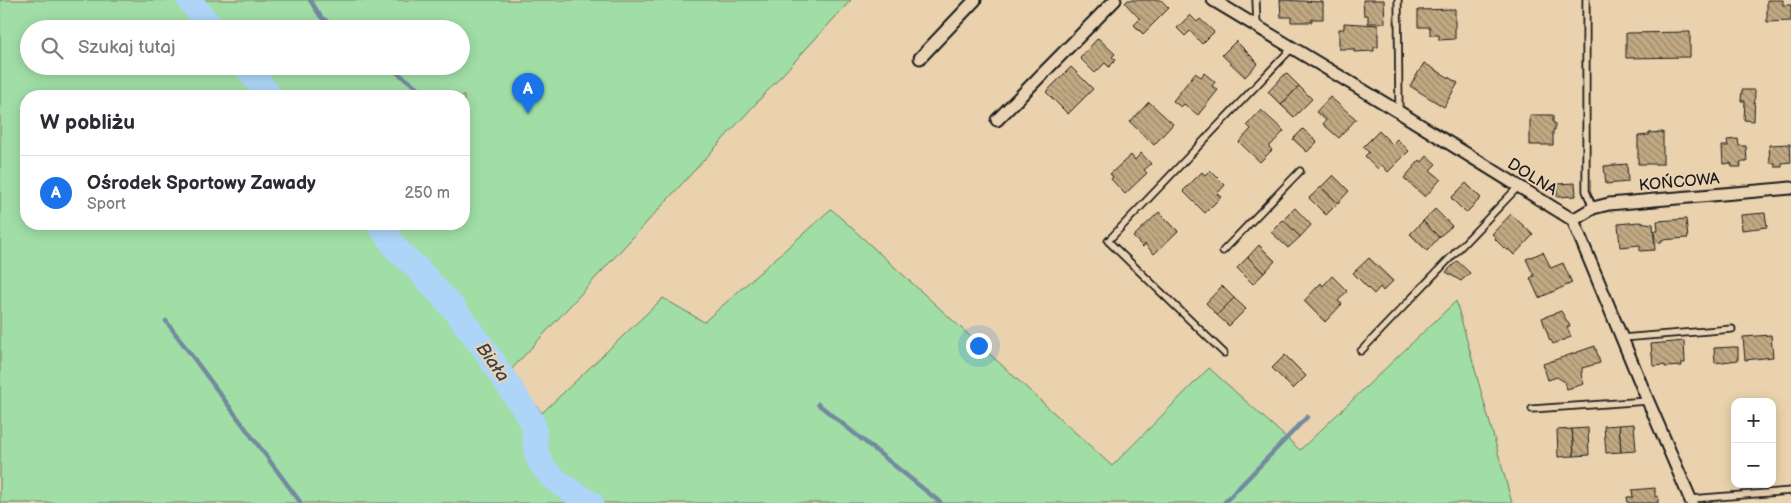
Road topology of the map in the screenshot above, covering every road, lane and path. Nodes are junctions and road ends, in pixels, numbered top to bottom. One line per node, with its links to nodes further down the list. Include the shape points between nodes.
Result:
1 (975, 0): 9 (street)
2 (1115, 0): 11 (street)
3 (1213, 0): 7 (street, DOLNA)
4 (1256, 0): 7 (lane)
5 (1398, 0): 10 (lane)
6 (1586, 0): 15 (lane, via 1586,191)
7 (1257, 27): 8 (street, DOLNA)
8 (1292, 48): 10 (street, DOLNA); 21 (lane, via 1108,241)
9 (920, 58)
10 (1399, 112): 13 (street, DOLNA)
11 (997, 120)
12 (1300, 171): 17 (lane)
13 (1518, 187): 16 (street, DOLNA); 20 (lane)
14 (1791, 188): 15 (street, KOŃCOWA)
15 (1593, 208): 16 (street, KOŃCOWA)
16 (1574, 220): 19 (street)
17 (1223, 251)
18 (1732, 329): 19 (lane)
19 (1622, 338): 22 (street)
20 (1360, 352)
21 (1224, 353)
22 (1648, 401): 23 (lane); 25 (street)
23 (1532, 409)
24 (1791, 491): 25 (lane)
25 (1691, 501)

